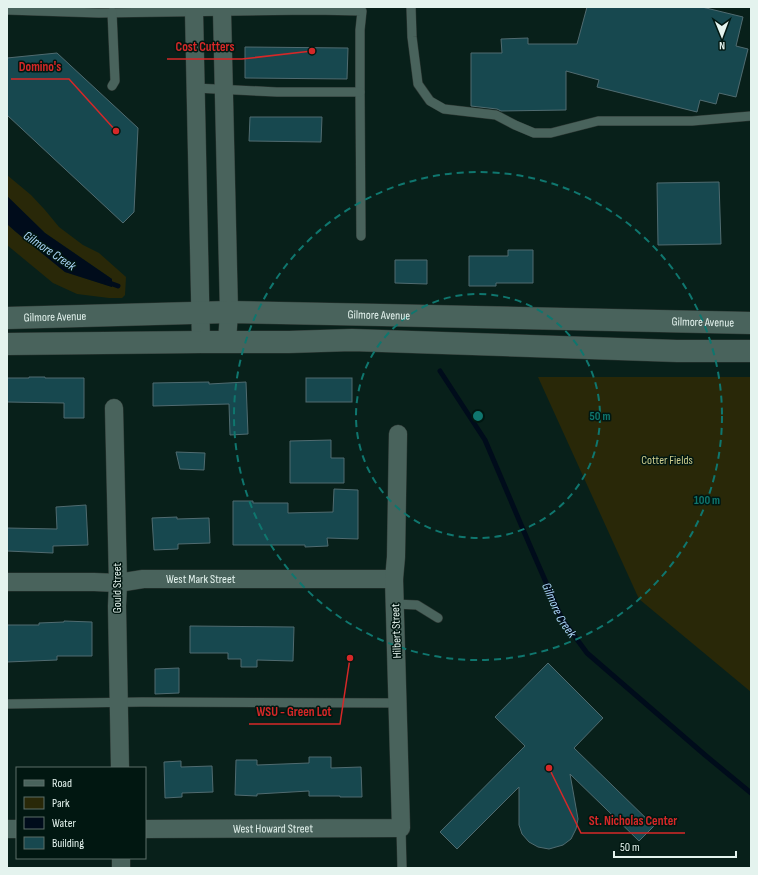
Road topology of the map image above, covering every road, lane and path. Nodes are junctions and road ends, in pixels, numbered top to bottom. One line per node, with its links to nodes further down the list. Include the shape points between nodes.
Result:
1 (411, 7): 14 (lane, via 418,84 430,102 444,108 496,115 534,133 551,133 598,121 692,121)
2 (11, 9): 3 (lane)
3 (60, 9): 7 (lane)
4 (146, 9): 5 (lane); 9 (lane)
5 (194, 9): 8 (lane); 11 (street)
6 (356, 9): 8 (lane); 13 (lane, via 362,11)
7 (99, 10): 9 (lane)
8 (222, 11): 12 (street)
9 (112, 12): 10 (lane, via 115,81)
10 (112, 86)
11 (195, 88): 12 (lane); 17 (street)
12 (224, 89): 13 (lane); 16 (street)
13 (360, 92): 15 (lane)
14 (751, 116)
15 (361, 236)
16 (229, 312): 17 (street, Gilmore Avenue); 19 (street, Gilmore Avenue); 21 (street)
17 (201, 313): 18 (street, Gilmore Avenue); 20 (street)
18 (7, 318)
19 (751, 323)
20 (201, 342): 21 (street); 22 (street)
21 (227, 342): 23 (street, via 352,340)
22 (7, 344)
23 (751, 351)
24 (114, 408): 28 (street, Gould Street)
25 (398, 434): 26 (street, Hilbert Street)
26 (394, 579): 28 (street, West Mark Street, via 143,579); 29 (street, Hilbert Street)
27 (7, 582): 28 (street, West Mark Street)
28 (118, 583): 31 (street, Gould Street)
29 (395, 604): 30 (lane, via 417,605); 32 (street, Hilbert Street)
30 (438, 618)
31 (119, 702): 32 (lane); 33 (lane); 34 (street, Gould Street)
32 (398, 703): 35 (street, Hilbert Street)
33 (7, 704)
34 (120, 767)
35 (401, 828): 36 (street, West Howard Street); 37 (lane)
36 (146, 829)
37 (402, 868)

